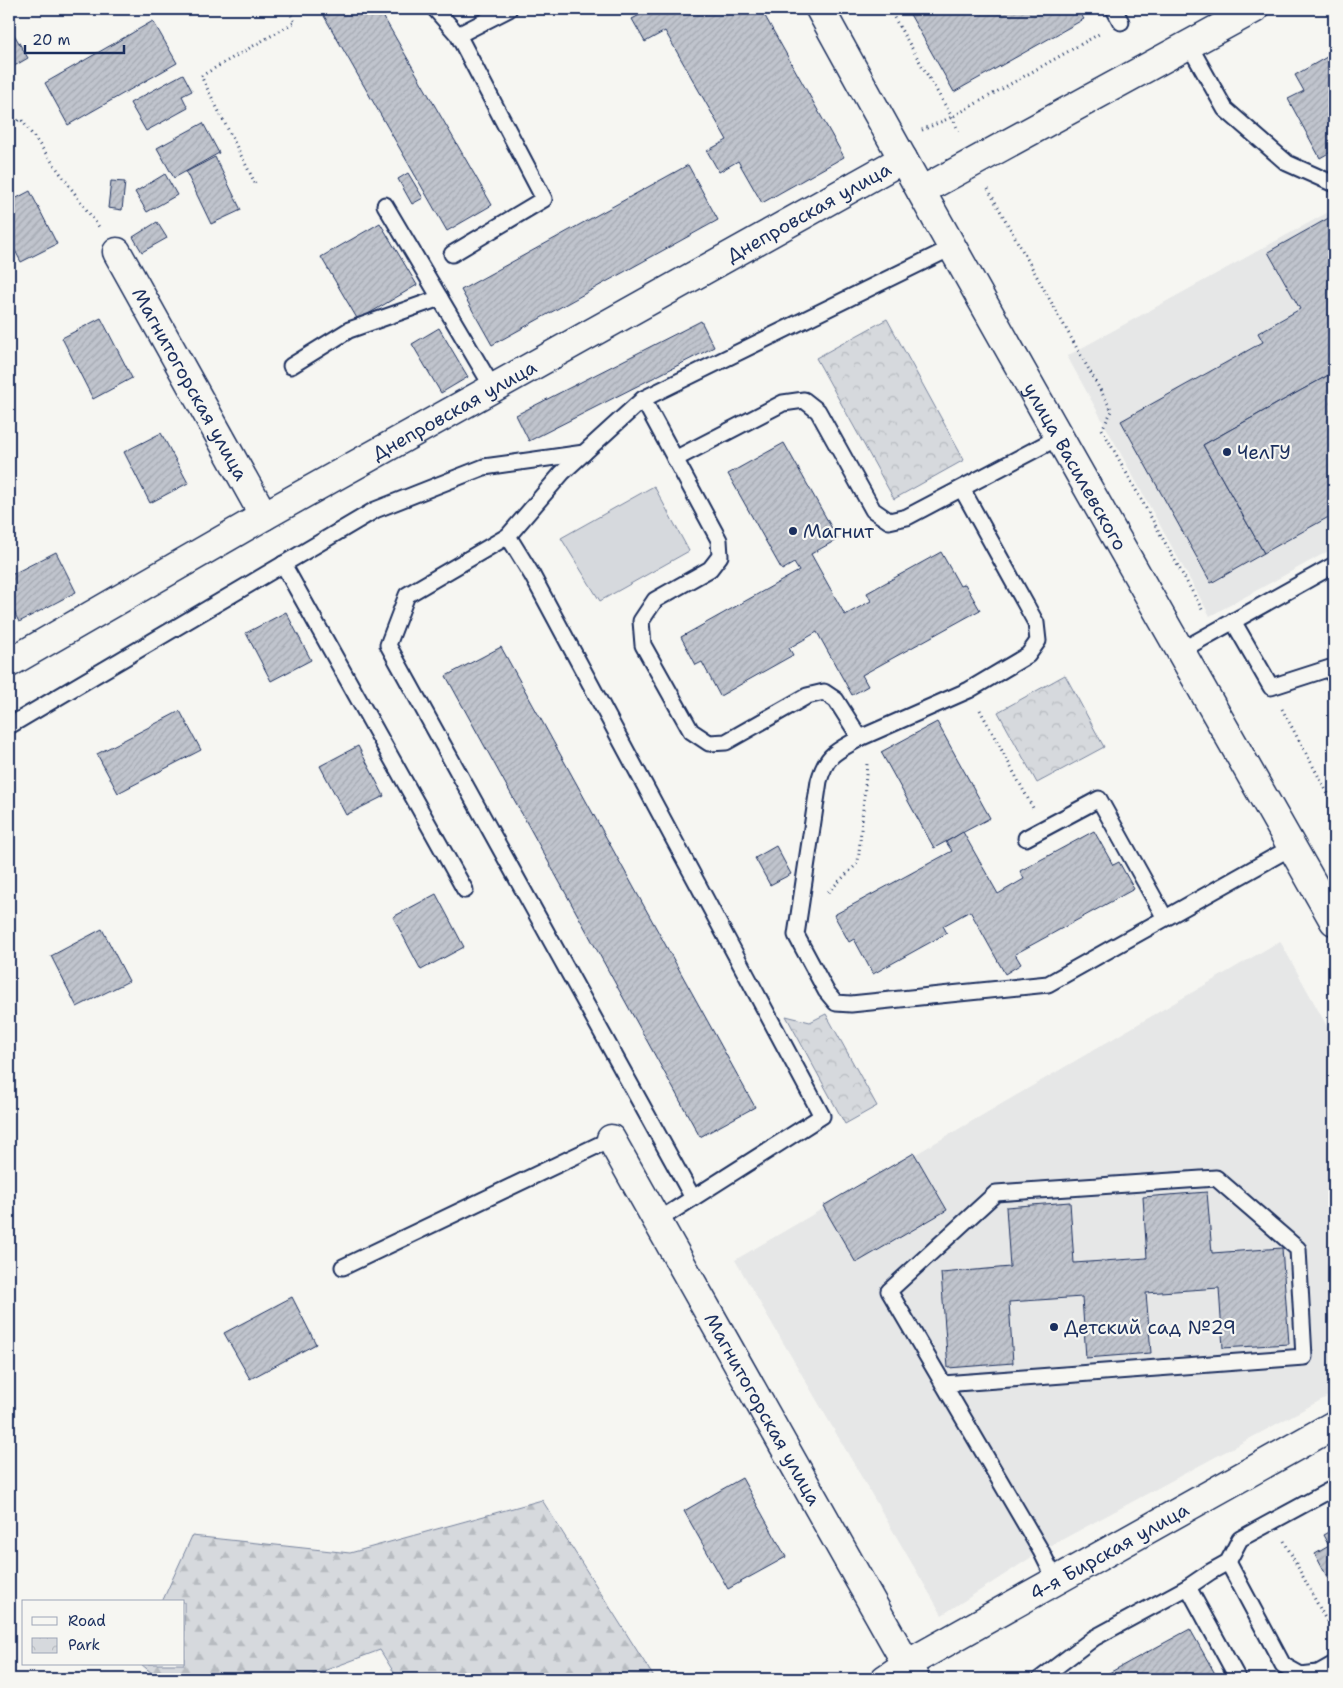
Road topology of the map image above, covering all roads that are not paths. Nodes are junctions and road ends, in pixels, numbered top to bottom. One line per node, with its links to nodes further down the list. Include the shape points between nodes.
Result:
1 (435, 9): 5 (lane)
2 (509, 9): 5 (lane)
3 (820, 9): 7 (street, улица Василевского)
4 (1254, 9): 6 (street)
5 (458, 35): 13 (lane, via 544,198)
6 (1189, 45): 8 (lane, via 1224,109 1287,163); 9 (street)
7 (898, 150): 9 (street, улица Василевского); 16 (street, Днепровская улица)
8 (1334, 184)
9 (921, 191): 11 (street, улица Василевского)
10 (385, 205): 14 (lane)
11 (953, 247): 17 (lane); 18 (street, улица Василевского)
12 (117, 252): 22 (street, Магнитогорская улица)
13 (452, 254)
14 (440, 298): 15 (lane, via 350,330); 16 (lane)
15 (291, 366)
16 (493, 388): 22 (street, Днепровская улица)
17 (643, 399): 19 (lane); 20 (lane)
18 (1059, 437): 21 (lane); 27 (street, улица Василевского)
19 (585, 453): 23 (lane, via 562,473); 24 (lane, via 484,467 375,510)
20 (675, 459): 21 (lane, via 783,403 804,400 818,411 873,510 889,521 907,517); 31 (lane, via 720,540 720,556 710,569 655,600 641,621 643,645 691,731 708,743 726,742 807,696 824,692 836,700)
21 (962, 488): 31 (lane, via 1036,622 1038,641 1028,655 969,690)
22 (264, 516): 28 (street, Днепровская улица)
23 (508, 536): 38 (lane, via 407,595 388,645); 38 (lane, via 532,575 822,1116)
24 (284, 564): 30 (lane); 34 (lane)
25 (1334, 565): 26 (lane)
26 (1233, 621): 27 (lane); 29 (lane, via 1271,687 1330,668)
27 (1180, 651): 33 (street, улица Василевского)
28 (9, 663)
29 (1334, 676)
30 (9, 726)
31 (865, 736): 35 (lane, via 834,753 824,765 796,935 826,991 836,1003 1048,984)
32 (1026, 838): 35 (lane, via 1099,799)
33 (1292, 847): 35 (lane); 36 (street, улица Василевского)
34 (464, 890)
35 (1165, 918)
36 (1334, 921)
37 (611, 1139): 39 (street, Магнитогорская улица); 40 (lane)
38 (693, 1198): 39 (lane)
39 (657, 1221): 48 (street, Магнитогорская улица)
40 (344, 1267)
41 (943, 1384): 41 (lane, via 889,1291 996,1193 1216,1178 1298,1249 1304,1357); 45 (lane)
42 (1334, 1425): 45 (street, 4-я Бирская улица)
43 (1334, 1488): 44 (lane, via 1240,1539)
44 (1228, 1562): 46 (lane); 47 (lane, via 1283,1665 1301,1675 1318,1673)
45 (1056, 1581): 48 (street, 4-я Бирская улица)
46 (1188, 1587): 50 (lane, via 1094,1638); 51 (lane)
47 (1334, 1664)
48 (911, 1672): 49 (street, 4-я Бирская улица)
49 (885, 1679)
50 (1040, 1679)
51 (1238, 1679)

